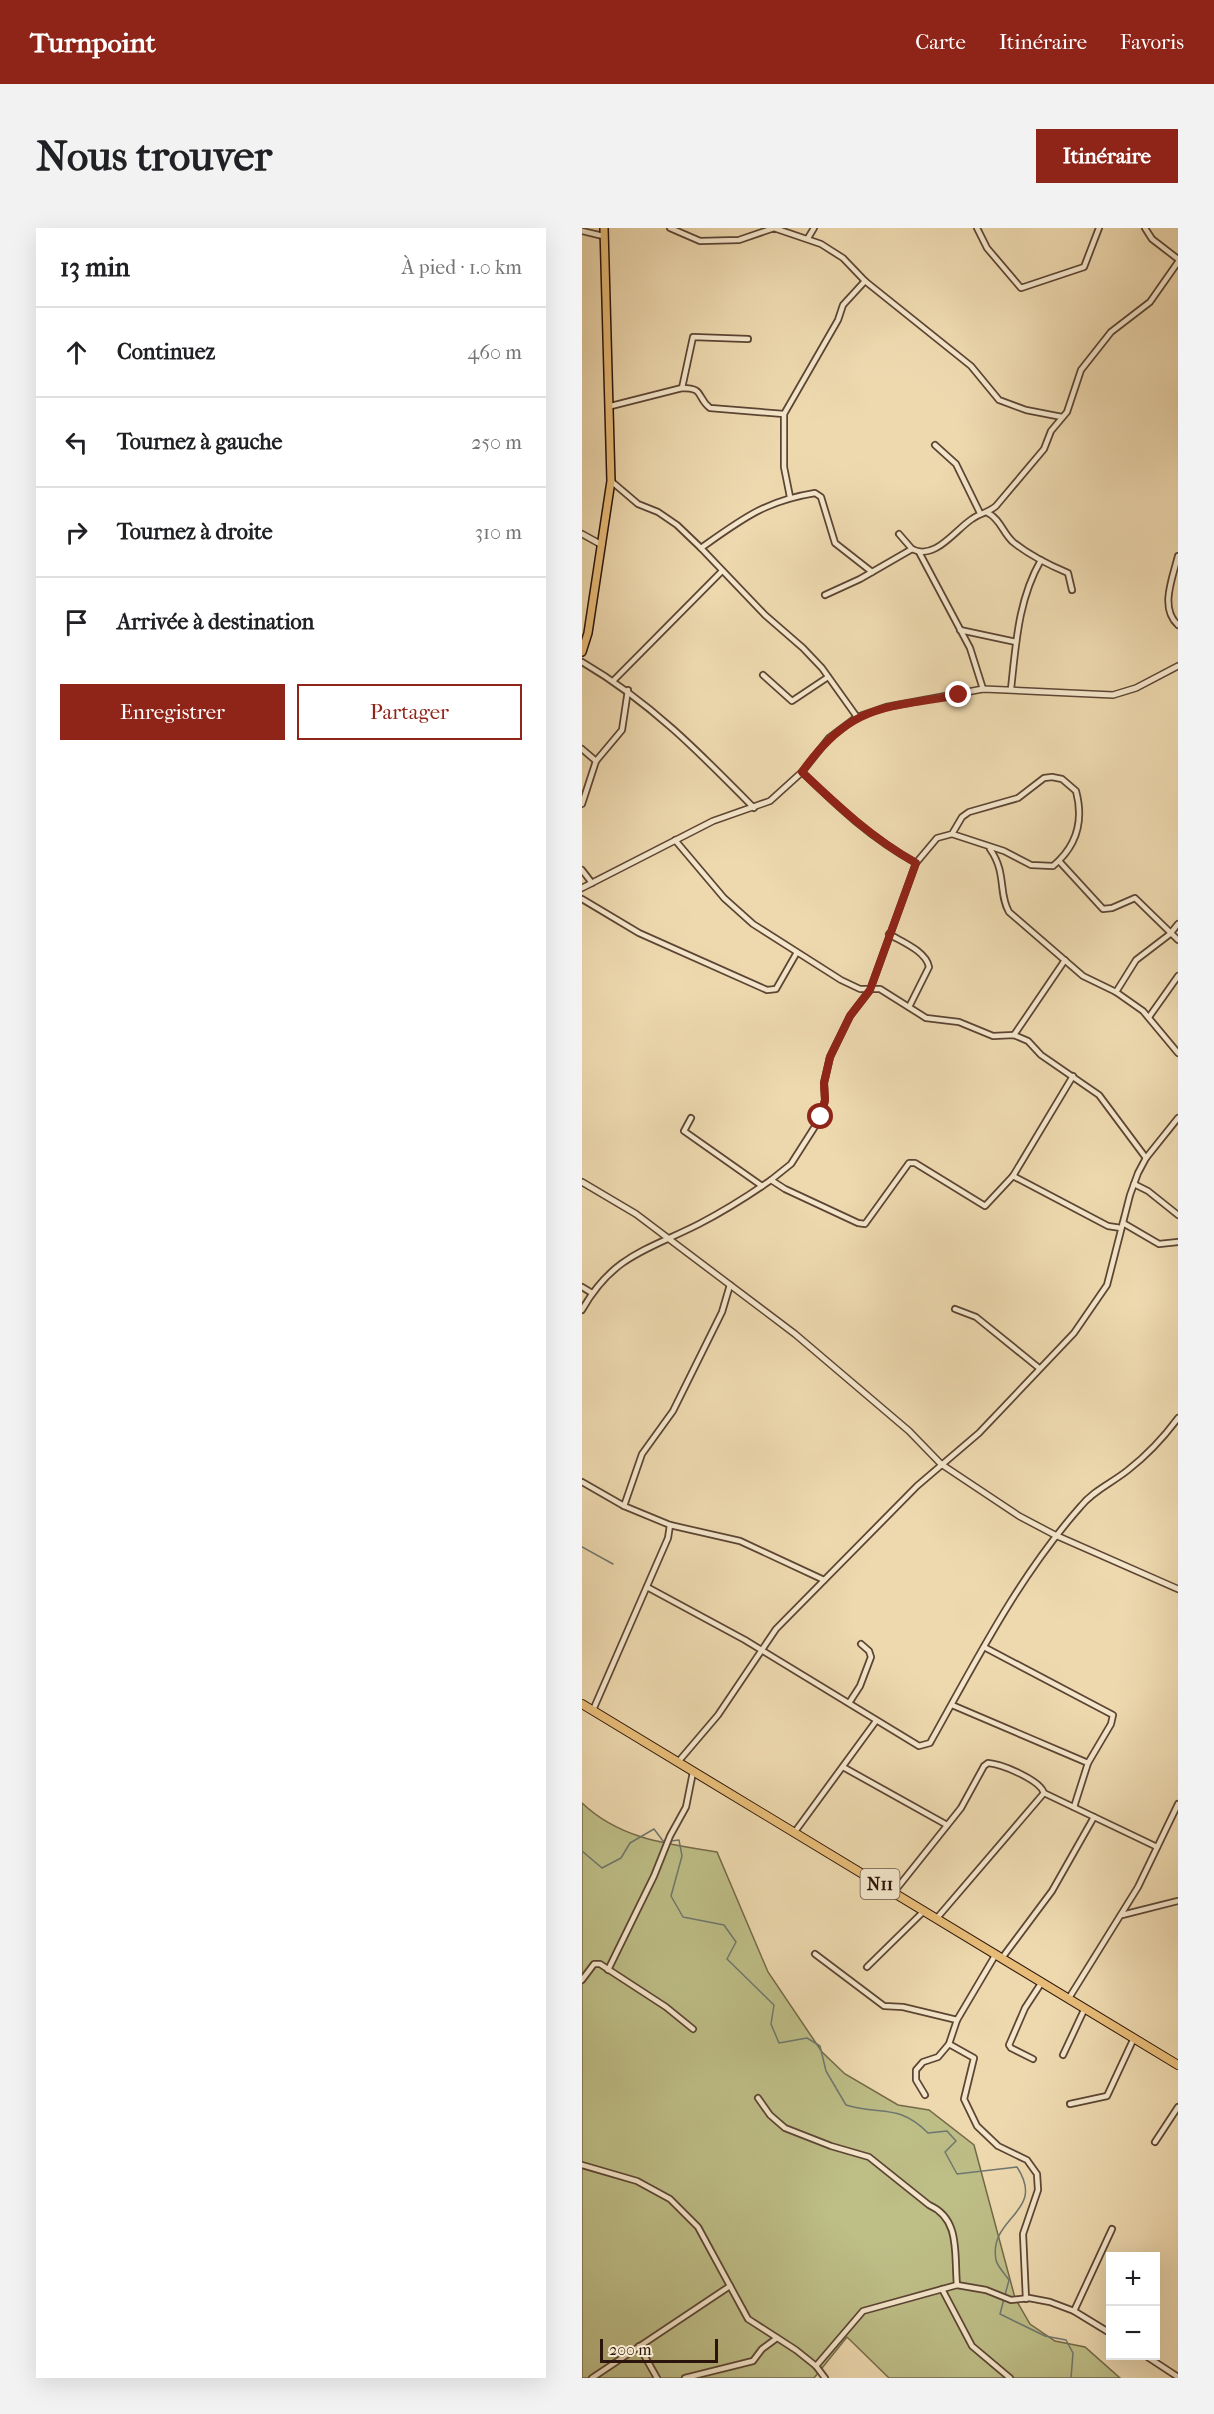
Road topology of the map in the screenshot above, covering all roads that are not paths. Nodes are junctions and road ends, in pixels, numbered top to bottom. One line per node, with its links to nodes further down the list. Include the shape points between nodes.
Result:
1 (670, 228): 8 (street, via 700,241 739,240 774,228)
2 (813, 228): 8 (street)
3 (977, 228): 4 (street, via 987,248 1022,288 1084,267)
4 (1099, 228)
5 (1144, 228): 9 (street)
6 (582, 231): 7 (street)
7 (604, 232): 13 (main road)
8 (808, 238): 10 (street, via 843,258)
9 (1178, 261): 15 (street, via 1150,302 1111,332 1081,370)
10 (865, 281): 14 (street, via 843,305); 15 (street, via 971,366 999,400)
11 (748, 339): 12 (street, via 693,337)
12 (682, 388): 13 (street); 14 (street, via 697,390 706,406 714,409)
13 (611, 406): 17 (main road)
14 (784, 414): 18 (street, via 784,467)
15 (1062, 417): 20 (street, via 1037,460)
16 (935, 446): 19 (street, via 956,464)
17 (611, 481): 23 (main road); 24 (street, via 638,504 677,525)
18 (790, 497): 24 (street, via 754,511); 30 (street, via 819,494 835,543)
19 (980, 513): 20 (street); 26 (street, via 948,541)
20 (988, 513): 28 (street, via 995,516 1014,543)
21 (582, 534): 23 (street)
22 (899, 534): 25 (street)
23 (602, 545): 36 (main road)
24 (701, 548): 29 (street)
25 (912, 549): 26 (street); 30 (street)
26 (918, 552): 34 (street)
27 (1178, 556): 33 (street, via 1168,603 1170,615)
28 (1041, 560): 31 (street, via 1068,573); 35 (street, via 1025,594)
29 (723, 571): 40 (street, via 804,648); 41 (street)
30 (872, 572): 32 (street)
31 (1072, 590)
32 (825, 595)
33 (1178, 625)
34 (960, 630): 35 (street); 42 (street)
35 (1016, 642): 43 (street)
36 (582, 652)
37 (582, 662): 41 (street)
38 (1178, 666): 43 (street, via 1113,695)
39 (763, 675): 40 (street, via 792,701)
40 (828, 677): 45 (street)
41 (614, 680): 44 (street)
42 (982, 689): 43 (street); 45 (street, via 886,707)
43 (1011, 689)
44 (628, 690): 47 (street, via 622,730); 50 (street, via 681,734)
45 (857, 717): 48 (street, via 821,746)
46 (582, 749): 47 (street)
47 (596, 761): 49 (street)
48 (802, 772): 50 (street, via 770,801); 55 (street, via 859,826)
49 (582, 804)
50 (754, 808): 52 (street, via 713,821)
51 (952, 834): 53 (street); 54 (street, via 969,812 1018,798 1044,778 1052,777 1069,783 1077,791 1080,812 1076,838); 55 (street, via 937,838)
52 (675, 840): 57 (street); 64 (street, via 724,898)
53 (990, 849): 54 (street, via 1042,867); 65 (street, via 1001,871 1010,912)
54 (1059, 861): 62 (street, via 1103,909 1135,898)
55 (916, 863): 61 (street)
56 (582, 870): 57 (street)
57 (592, 883): 58 (street)
58 (582, 888)
59 (582, 899): 64 (street, via 639,933 766,990 776,988)
60 (1178, 924): 62 (street)
61 (889, 934): 67 (street); 69 (street, via 928,962)
62 (1170, 934): 63 (street); 68 (street, via 1136,960)
63 (1178, 940)
64 (796, 954): 67 (street, via 853,987)
65 (1065, 960): 68 (street, via 1083,976); 71 (street)
66 (1178, 976): 70 (street)
67 (870, 990): 69 (street, via 880,989); 78 (street, via 850,1016 830,1057 821,1117 791,1164)
68 (1116, 992): 70 (street)
69 (909, 1007): 71 (street, via 926,1018 959,1022 993,1036)
70 (1149, 1017): 72 (street)
71 (1014, 1035): 73 (street, via 1029,1041 1041,1055)
72 (1178, 1053)
73 (1073, 1076): 76 (street, via 1099,1095); 77 (street)
74 (691, 1118): 81 (street, via 684,1131)
75 (1178, 1118): 76 (street)
76 (1146, 1158): 80 (street)
77 (1013, 1176): 78 (street, via 985,1206 925,1167 909,1163 865,1224); 83 (street, via 1108,1226)
78 (771, 1180): 81 (street)
79 (582, 1182): 84 (street)
80 (1134, 1184): 82 (street); 83 (street)
81 (762, 1186): 84 (street)
82 (1178, 1215)
83 (1122, 1226): 85 (street, via 1159,1245); 91 (street, via 1107,1285 1074,1333)
84 (669, 1239): 86 (street); 88 (street, via 628,1257)
85 (1178, 1242)
86 (730, 1285): 93 (street, via 827,1360); 95 (street, via 718,1321 673,1411 642,1454)
87 (582, 1287): 88 (street)
88 (592, 1293): 90 (street)
89 (955, 1309): 91 (street, via 976,1317)
90 (582, 1310)
91 (1040, 1368): 93 (street, via 979,1433)
92 (1178, 1418): 97 (street, via 1153,1448 1094,1493)
93 (941, 1464): 97 (street); 98 (street)
94 (582, 1482): 95 (street)
95 (624, 1506): 96 (street)
96 (670, 1525): 98 (street, via 740,1540); 99 (street)
97 (1055, 1535): 100 (street); 102 (street, via 1022,1581)
98 (824, 1580): 103 (street)
99 (648, 1587): 103 (street); 107 (street)
100 (1178, 1589)
101 (861, 1644): 104 (street, via 871,1657)
102 (984, 1647): 106 (street); 110 (street, via 1113,1715)
103 (761, 1650): 104 (street); 109 (street, via 718,1715)
104 (849, 1703): 108 (street)
105 (582, 1704): 107 (highway, N11)
106 (952, 1705): 108 (street, via 925,1747); 110 (street)
107 (593, 1710): 109 (highway, N11)
108 (876, 1721): 111 (street)
109 (678, 1762): 112 (highway, N11)
110 (1088, 1763): 115 (street)
111 (843, 1767): 117 (street); 118 (street)
112 (693, 1772): 118 (highway, N11); 128 (street, via 686,1807)
113 (1044, 1792): 115 (street); 117 (street, via 1039,1783 988,1763); 124 (street)
114 (1178, 1804): 119 (street)
115 (1074, 1807): 116 (street)
116 (1094, 1817): 119 (street); 126 (street, via 1052,1891)
117 (947, 1825): 120 (street)
118 (794, 1833): 120 (highway, N11)
119 (1157, 1846): 123 (street)
120 (894, 1892): 122 (highway, N11)
121 (1178, 1901): 123 (street)
122 (924, 1911): 124 (highway, N11); 127 (street)
123 (1122, 1915): 131 (street)
124 (937, 1918): 126 (highway, N11)
125 (815, 1954): 133 (street, via 884,2006)
126 (999, 1956): 130 (highway, N11); 133 (street)
127 (867, 1967)
128 (608, 1970): 129 (street, via 594,1964); 134 (street)
129 (582, 1980)
130 (1042, 1982): 131 (highway, N11); 138 (street, via 1025,2008 1010,2045)
131 (1069, 1998): 132 (highway, N11)
132 (1085, 2008): 135 (highway, N11); 137 (street)
133 (957, 2020): 136 (street)
134 (693, 2029)
135 (1134, 2038): 139 (highway, N11); 142 (street, via 1107,2096)
136 (949, 2044): 140 (street, via 938,2057 923,2062 916,2070 916,2080); 150 (street, via 974,2058 964,2099 977,2126 998,2146 1027,2160 1037,2174 1038,2190 1023,2234)
137 (1063, 2055)
138 (1033, 2059)
139 (1178, 2065)
140 (925, 2095)
141 (758, 2098): 147 (street, via 785,2128 869,2157 938,2209 952,2225)
142 (1070, 2104)
143 (1178, 2107): 144 (street)
144 (1155, 2142)
145 (582, 2165): 148 (street, via 637,2181 670,2199 698,2227)
146 (1112, 2229): 151 (street)
147 (957, 2285): 149 (street); 150 (street, via 1011,2300)
148 (730, 2286): 153 (street, via 748,2319); 154 (street)
149 (942, 2289): 156 (street, via 863,2311); 161 (street, via 972,2346)
150 (1026, 2299): 151 (street, via 1050,2302)
151 (1074, 2312): 152 (street)
152 (1106, 2331)
153 (777, 2338): 156 (street); 159 (street, via 753,2361)
154 (639, 2346): 157 (street); 158 (street)
155 (1153, 2360): 162 (street)
156 (816, 2366): 160 (street)
157 (592, 2378)
158 (657, 2378)
159 (685, 2378)
160 (825, 2378)
161 (1010, 2378)
162 (1178, 2378)

